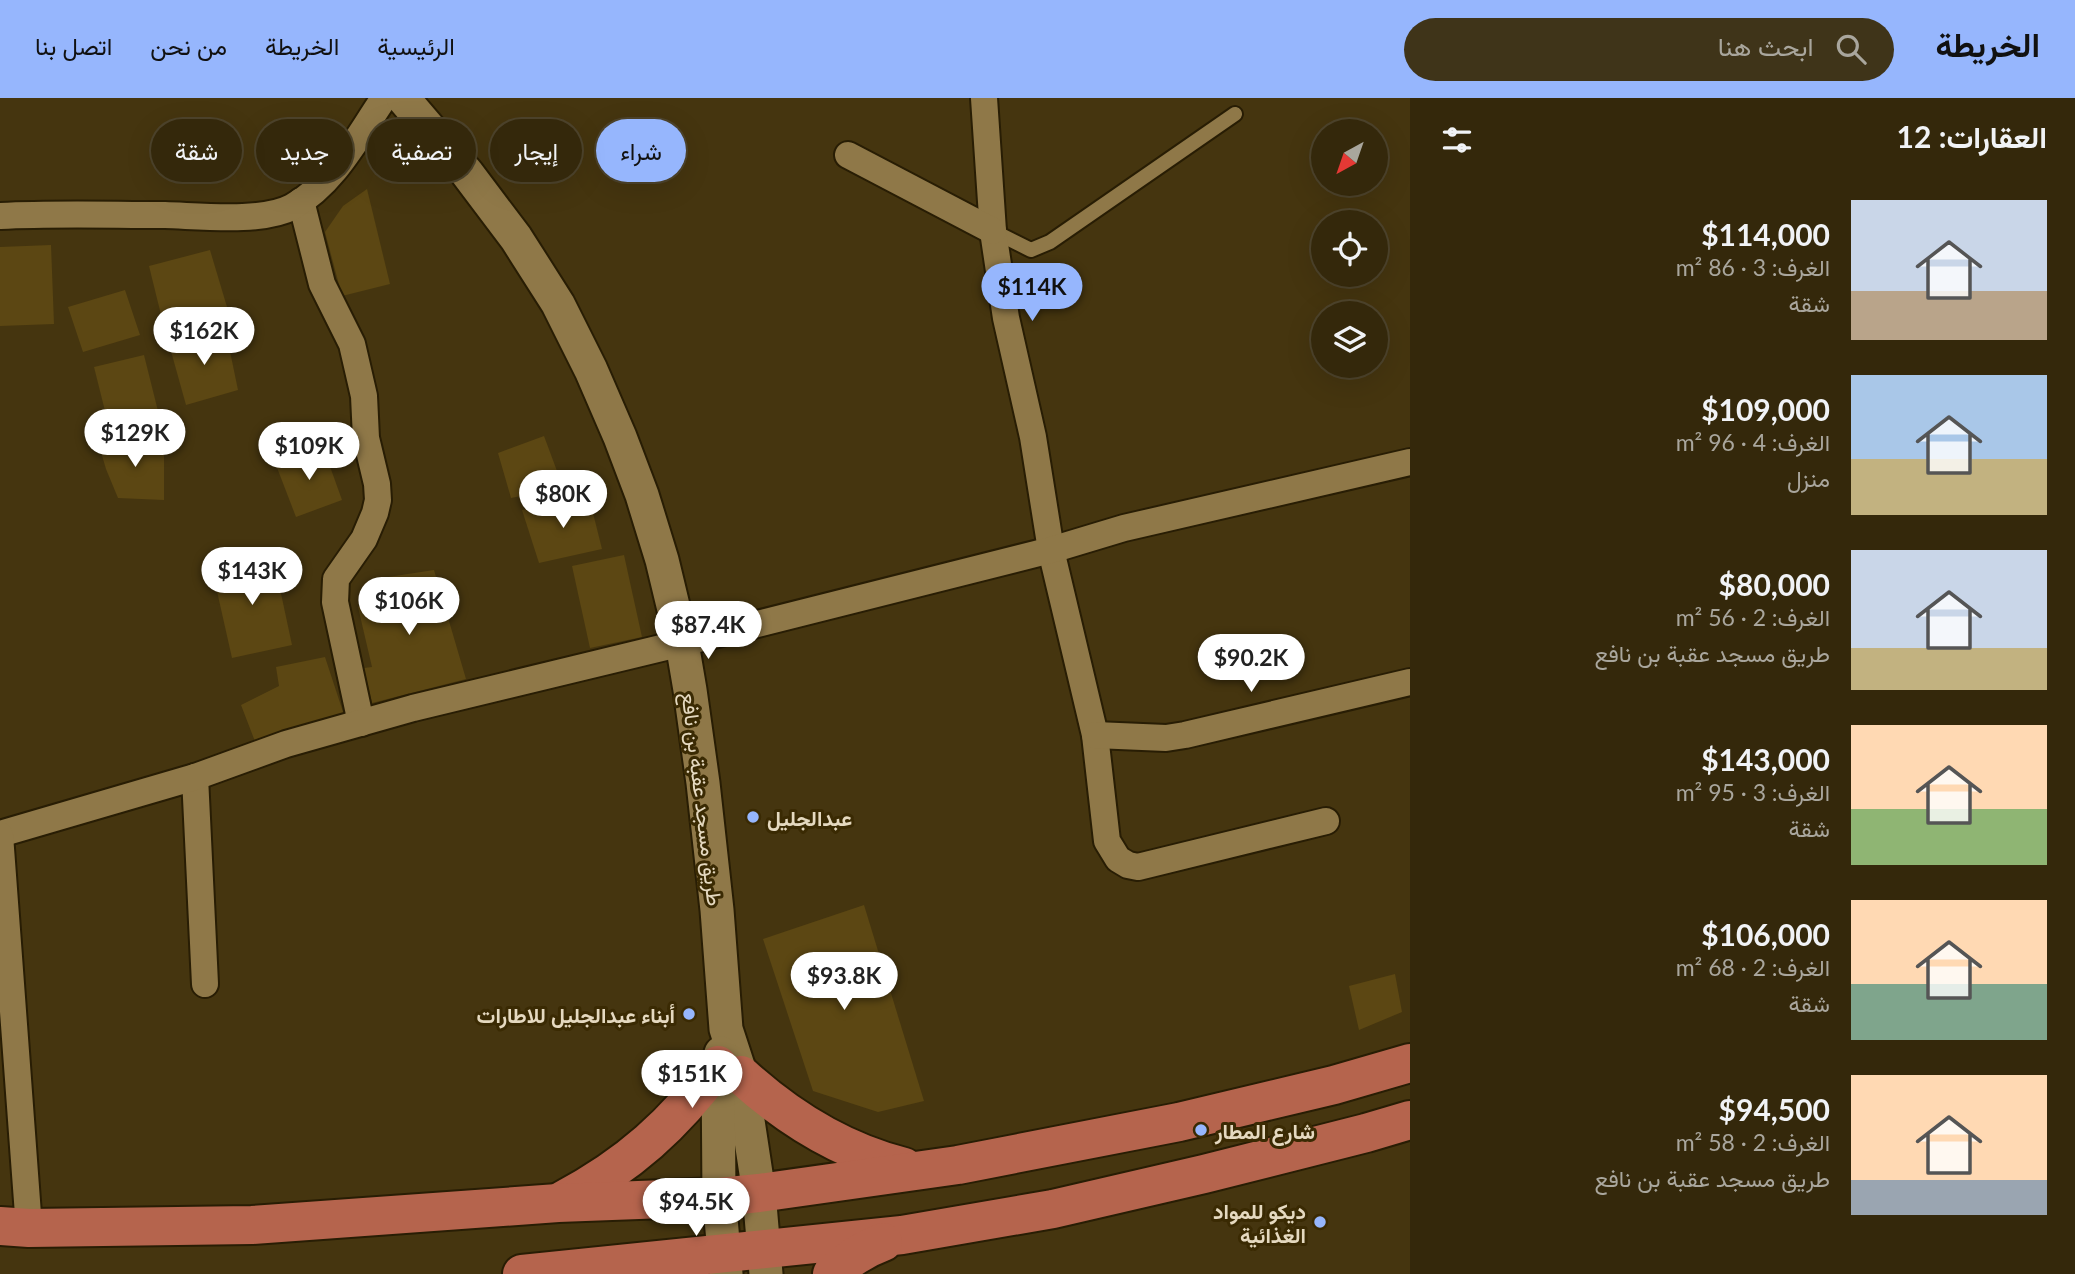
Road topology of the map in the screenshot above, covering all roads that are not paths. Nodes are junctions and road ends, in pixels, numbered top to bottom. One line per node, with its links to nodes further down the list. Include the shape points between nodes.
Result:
1 (384, 98): 6 (street, via 335,170)
2 (403, 98): 11 (street, طريق مسجد عقبة بن نافع, via 499,216 558,304 591,370 642,495)
3 (984, 98): 8 (street)
4 (1235, 114): 8 (lane, via 1050,242 1031,250)
5 (848, 155): 8 (street)
6 (301, 201): 7 (street, via 255,216); 13 (street, via 322,284 352,344 377,484 375,513 335,590)
7 (0, 216)
8 (992, 231): 10 (street)
9 (1410, 463): 10 (street, via 1124,528)
10 (1051, 551): 11 (street); 14 (street)
11 (682, 643): 13 (street); 19 (street, طريق مسجد عقبة بن نافع, via 706,808)
12 (1410, 682): 14 (street, via 1185,735)
13 (362, 723): 15 (street)
14 (1095, 735): 16 (street, via 1107,841 1118,859 1128,865 1138,867)
15 (195, 777): 17 (street); 18 (street)
16 (1326, 821)
17 (0, 834): 26 (street)
18 (205, 984)
19 (728, 1056): 22 (main road, via 784,1112 807,1127 858,1153); 23 (street, طريق مسجد عقبة بن نافع); 24 (street, طريق مسجد عقبة بن نافع); 25 (main road, via 681,1113 644,1148)
20 (1410, 1063): 22 (main road, via 1179,1122)
21 (1410, 1120): 27 (main road, via 1053,1209)
22 (913, 1170): 23 (main road)
23 (759, 1193): 24 (main road); 28 (street, طريق مسجد عقبة بن نافع)
24 (719, 1197): 25 (main road); 29 (street, طريق مسجد عقبة بن نافع)
25 (558, 1203): 26 (main road, via 252,1225)
26 (14, 1227)
27 (902, 1235): 28 (main road); 32 (main road, via 872,1246)
28 (765, 1261): 29 (main road)
29 (725, 1264): 30 (main road)
30 (588, 1272): 31 (main road)
31 (522, 1274)
32 (832, 1274)

